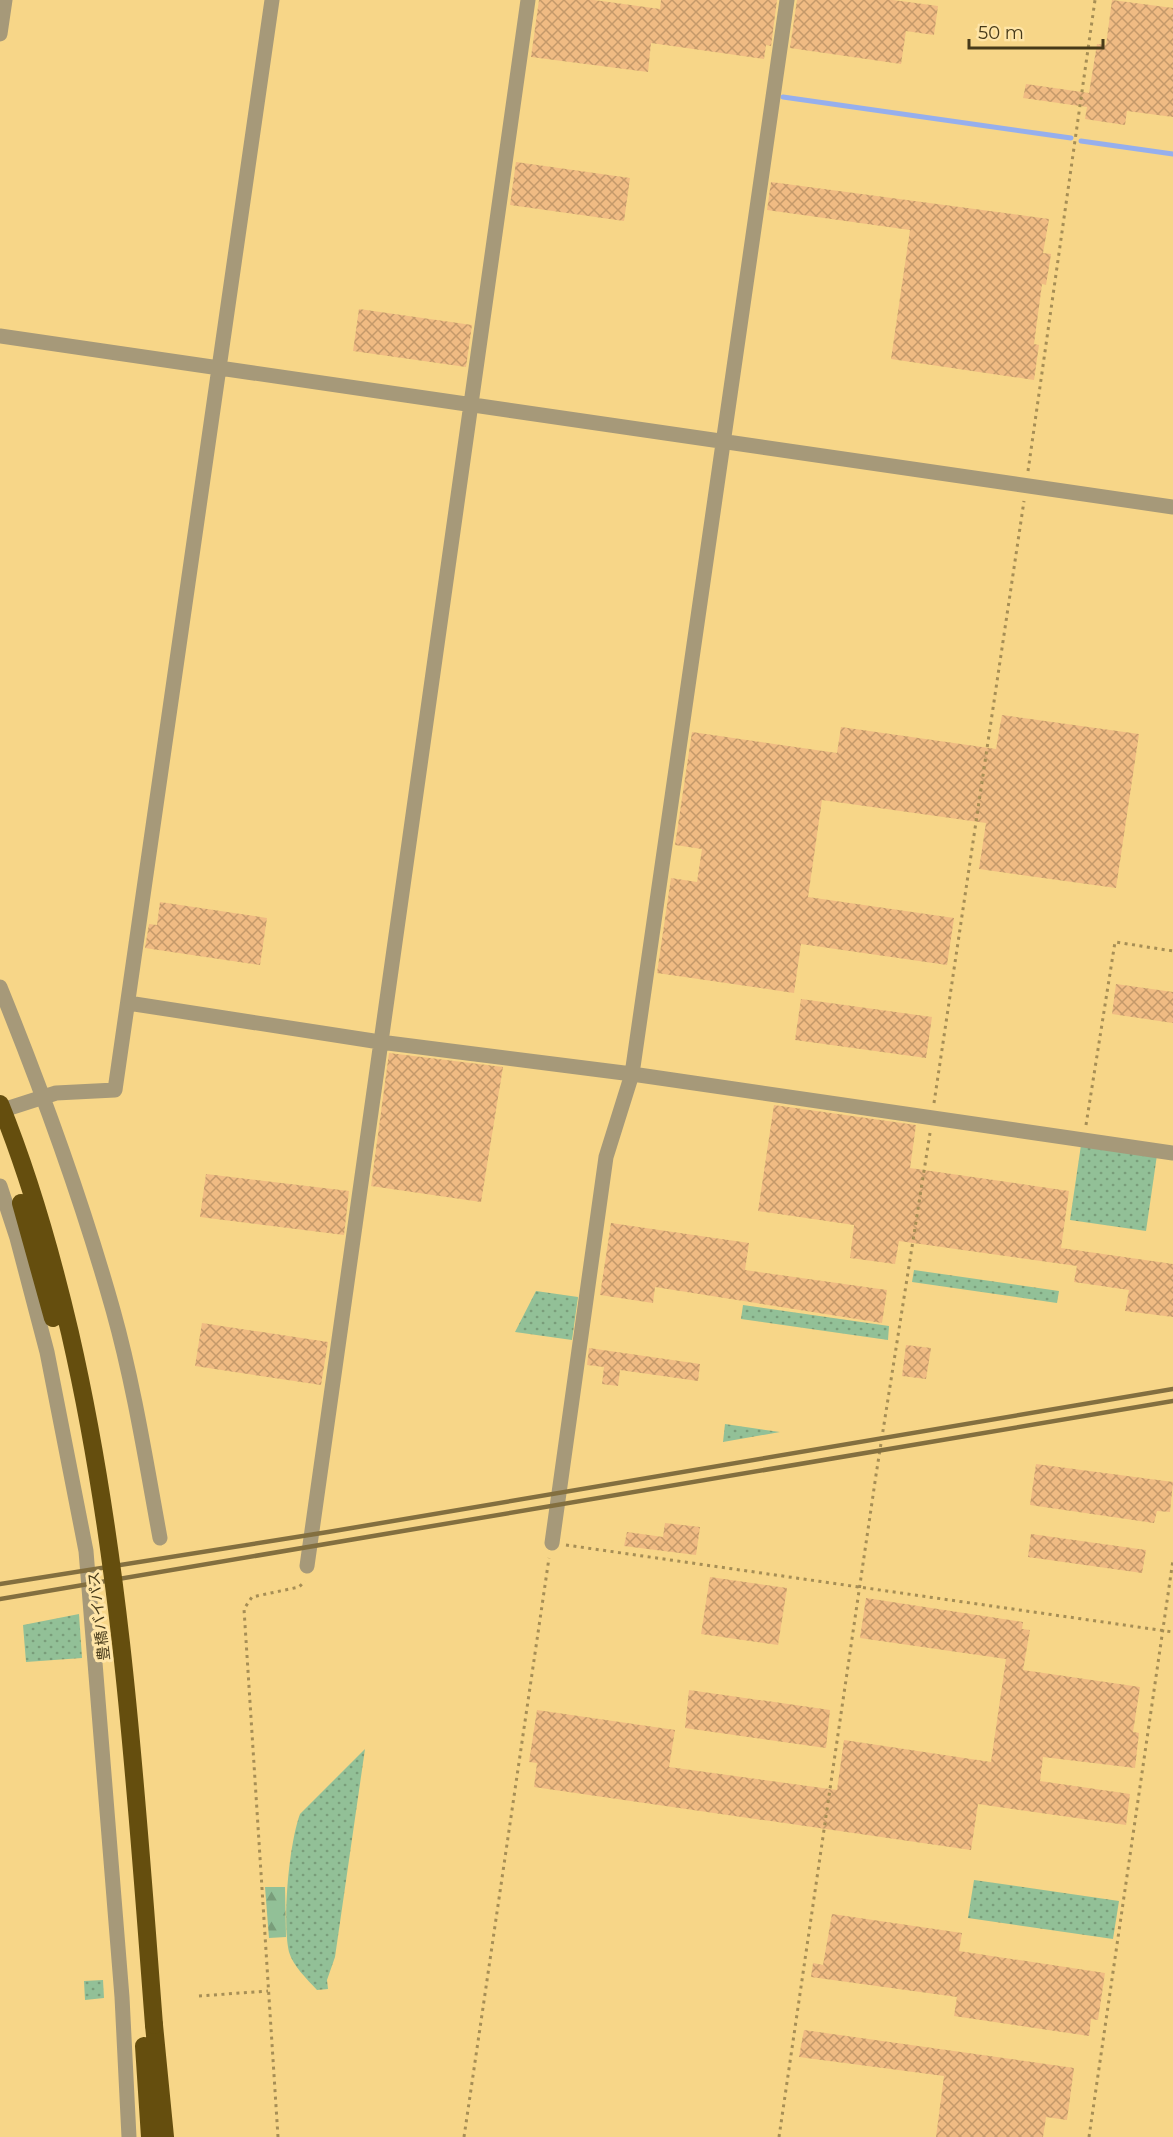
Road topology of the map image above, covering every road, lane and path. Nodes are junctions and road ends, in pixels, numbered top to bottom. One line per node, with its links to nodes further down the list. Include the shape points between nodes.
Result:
1 (5, 0): 6 (street)
2 (272, 0): 8 (street)
3 (528, 0): 9 (street)
4 (787, 0): 10 (street)
5 (1095, 0): 11 (path)
6 (0, 34)
7 (0, 336): 8 (street)
8 (219, 367): 9 (street); 15 (street)
9 (470, 403): 10 (street); 16 (street)
10 (725, 441): 11 (street); 17 (street)
11 (1026, 485): 12 (street); 21 (path)
12 (1173, 507)
13 (1173, 951): 23 (path, via 1115,942)
14 (0, 987): 18 (street)
15 (128, 1003): 16 (street); 18 (street, via 115,1090)
16 (380, 1042): 17 (street); 29 (street)
17 (632, 1074): 21 (street); 27 (street, via 604,1170)
18 (45, 1097): 20 (street); 26 (street, via 113,1311)
19 (0, 1104): 37 (highway, 豊橋バイパス, bridge, via 53,1262 85,1399 100,1486 121,1635)
20 (0, 1111)
21 (932, 1120): 23 (street); 30 (path)
22 (0, 1136): 36 (highway, 豊橋バイパス, bridge, via 40,1265 91,1487 127,1797)
23 (1083, 1142): 24 (street)
24 (1173, 1153)
25 (0, 1186): 35 (street, via 47,1352 86,1551 122,1997)
26 (160, 1538)
27 (552, 1543): 30 (path); 39 (path)
28 (1173, 1560): 31 (path)
29 (307, 1566): 33 (path, via 305,1582 299,1587 252,1597 244,1609)
30 (860, 1587): 31 (path); 40 (path)
31 (1163, 1630): 32 (path); 41 (path)
32 (1173, 1632)
33 (268, 1991): 34 (path); 38 (path)
34 (199, 1996)
35 (129, 2137)
36 (150, 2137)
37 (165, 2137)
38 (278, 2137)
39 (464, 2137)
40 (779, 2137)
41 (1089, 2137)

